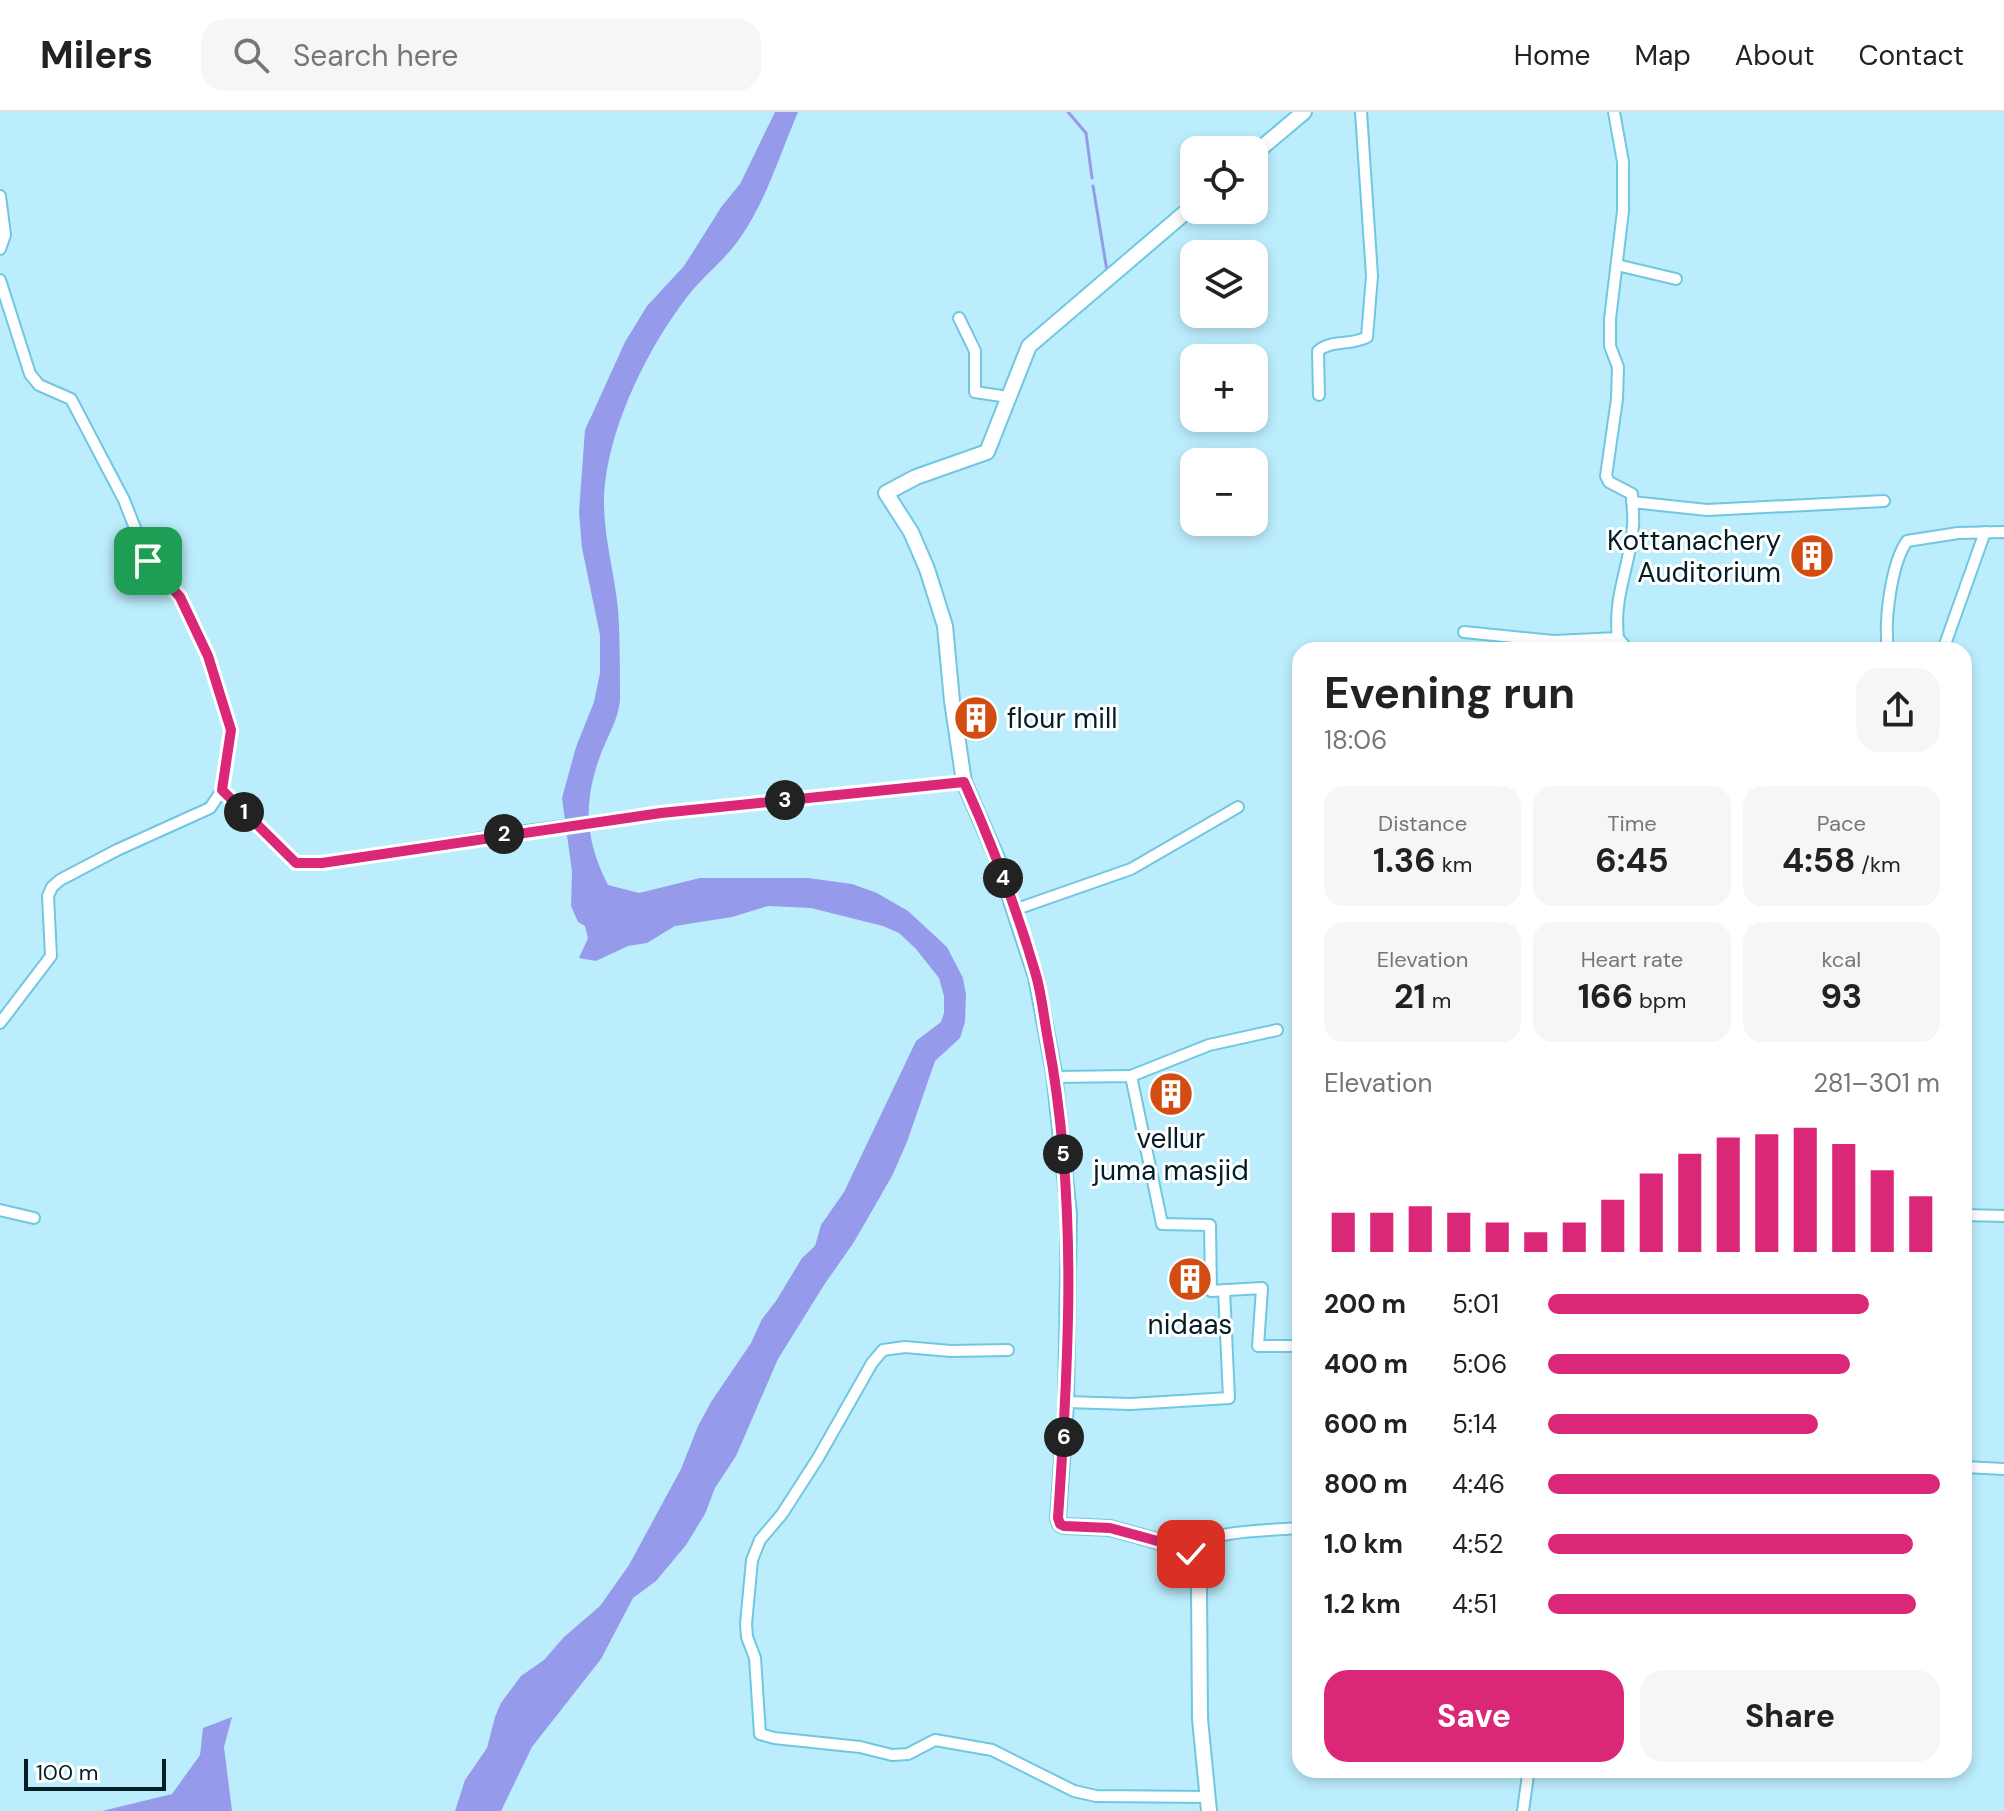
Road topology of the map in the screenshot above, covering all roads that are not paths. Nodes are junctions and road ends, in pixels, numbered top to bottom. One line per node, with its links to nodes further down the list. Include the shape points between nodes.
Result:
1 (1304, 112): 4 (main road)
2 (1361, 112): 12 (street, via 1372,276 1367,337 1326,344 1318,351)
3 (1614, 112): 8 (street, via 1623,162)
4 (1268, 142)
5 (0, 196): 7 (street, via 5,235)
6 (1180, 217): 13 (main road, via 1029,346)
7 (0, 249)
8 (1617, 265): 9 (street); 15 (street, via 1610,346 1618,367 1617,399 1606,476 1632,494)
9 (1676, 279)
10 (0, 280): 24 (street, via 30,374 39,385 71,399 124,500 148,561 180,597 208,656 231,730)
11 (959, 318): 13 (street, via 975,351 975,392)
12 (1319, 395)
13 (1008, 397): 23 (main road, via 987,452 886,493 911,532 945,626)
14 (1884, 501): 15 (street, via 1707,510)
15 (1632, 502): 19 (street, via 1633,525 1617,596)
16 (1985, 532): 17 (street); 21 (street, via 1907,541 1898,554); 22 (street)
17 (2004, 532)
18 (1464, 632): 19 (street, via 1554,641)
19 (1618, 638): 20 (street)
20 (1621, 642)
21 (1888, 642)
22 (1946, 642)
23 (964, 782): 24 (street, via 661,813 296,863); 26 (main road)
24 (222, 790): 27 (street, via 210,808 117,850 52,887 51,956)
25 (1238, 807): 26 (street, via 1131,869)
26 (1014, 910): 30 (main road, via 1036,977)
27 (0, 1023)
28 (1277, 1030): 29 (street, via 1209,1045)
29 (1131, 1076): 30 (street); 35 (street, via 1162,1224 1210,1225 1211,1291)
30 (1055, 1077): 38 (main road, via 1069,1214)
31 (0, 1210): 34 (street)
32 (1972, 1215): 33 (street)
33 (2004, 1216)
34 (34, 1218)
35 (1224, 1290): 36 (street, via 1262,1288 1258,1346); 38 (street, via 1229,1398)
36 (1292, 1346)
37 (1008, 1350): 44 (street, via 905,1347 883,1350 872,1363 752,1560 746,1624 755,1658 760,1734 892,1755 908,1754 935,1740 992,1750 1074,1791)
38 (1066, 1402): 42 (main road, via 1060,1524 1110,1528)
39 (1972, 1467): 40 (street)
40 (2004, 1469)
41 (1292, 1529): 42 (street, via 1241,1532)
42 (1183, 1548): 44 (main road, via 1191,1554 1199,1588 1200,1719)
43 (1528, 1778): 45 (street)
44 (1209, 1804)
45 (1523, 1811)

